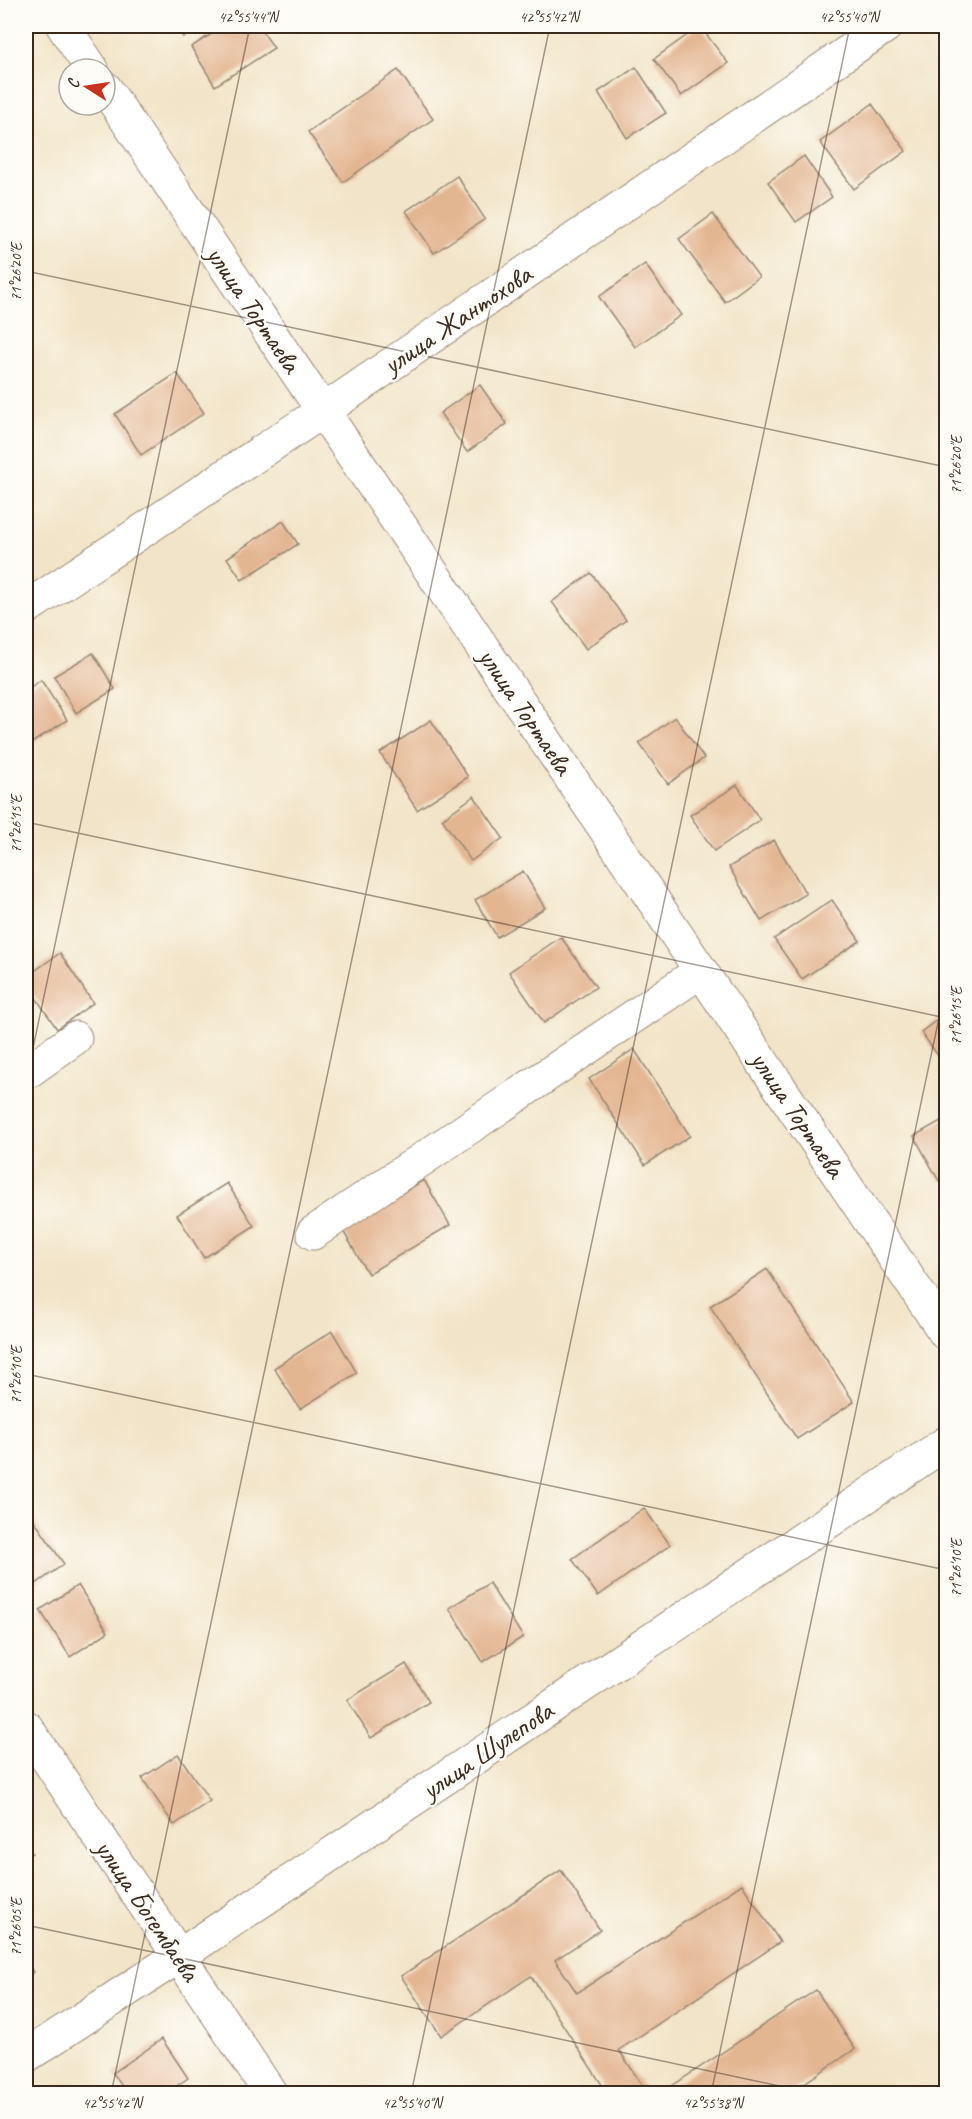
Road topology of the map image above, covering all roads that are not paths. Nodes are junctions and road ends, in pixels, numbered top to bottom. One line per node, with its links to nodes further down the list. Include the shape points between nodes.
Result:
1 (63, 26): 3 (street)
2 (886, 26): 5 (street, улица Жантохова)
3 (84, 57)
4 (117, 106): 5 (street, улица Тортаева)
5 (322, 411): 6 (street, улица Жантохова); 7 (street, улица Тортаева)
6 (26, 608)
7 (701, 971): 10 (street); 11 (street, улица Тортаева)
8 (75, 1038): 9 (street)
9 (26, 1072)
10 (313, 1233)
11 (946, 1334)
12 (946, 1443): 14 (street, улица Шулепова)
13 (26, 1727): 14 (street, улица Богембаева)
14 (179, 1956): 15 (street, улица Шулепова); 16 (street, улица Богембаева)
15 (26, 2056)
16 (271, 2094)

